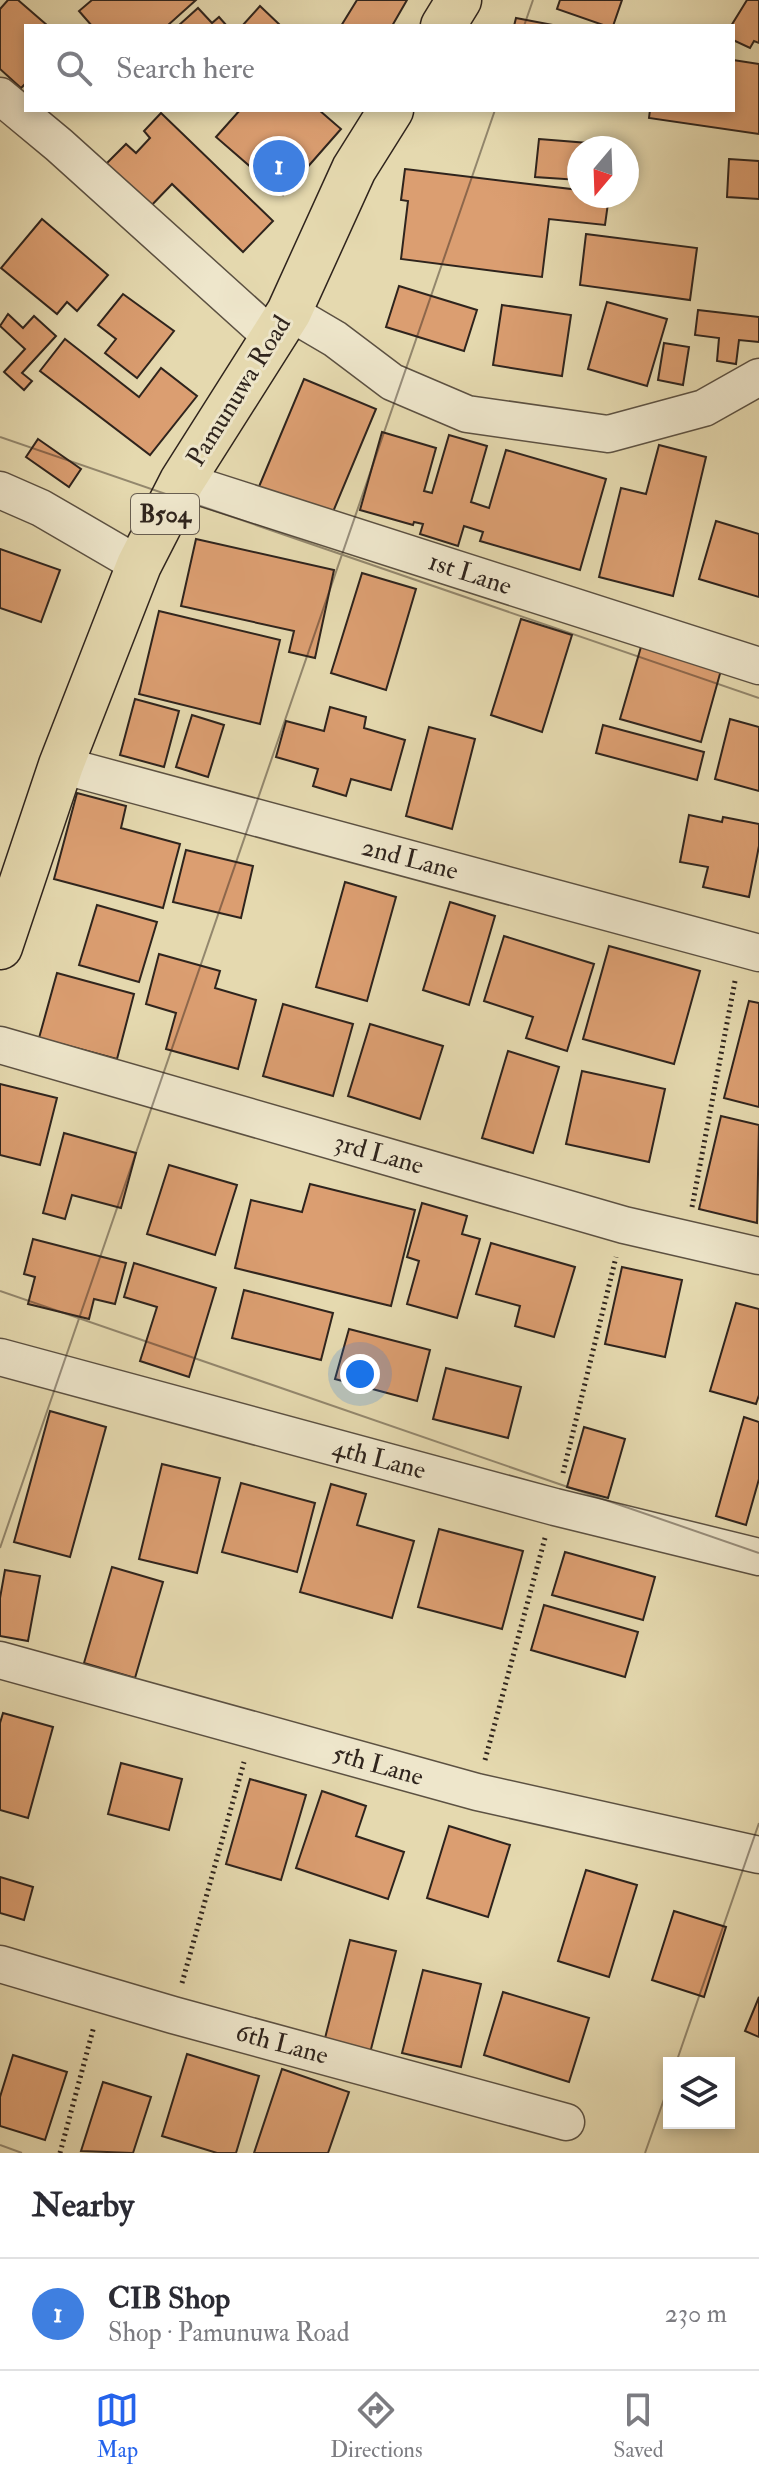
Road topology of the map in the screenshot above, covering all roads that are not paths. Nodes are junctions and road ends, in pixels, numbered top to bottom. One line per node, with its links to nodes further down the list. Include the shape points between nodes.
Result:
1 (459, 0): 2 (main road)
2 (444, 24)
3 (0, 96): 5 (street)
4 (390, 112): 5 (main road, Pamunuwa Road / B504, via 354,169)
5 (281, 325): 6 (street, via 335,339 392,382 467,414 608,434 704,408); 7 (main road, Pamunuwa Road / B504)
6 (759, 377)
7 (182, 481): 9 (main road, Pamunuwa Road / B504); 10 (street, 1st Lane)
8 (0, 490): 9 (street)
9 (139, 565): 11 (main road, Pamunuwa Road / B504)
10 (759, 666)
11 (61, 765): 12 (main road, Pamunuwa Road / B504); 13 (street, 2nd Lane)
12 (0, 947)
13 (750, 951)
14 (0, 1045): 15 (street, 3rd Lane, via 624,1225)
15 (759, 1256)
16 (0, 1357): 17 (street, 4th Lane)
17 (759, 1557)
18 (0, 1660): 19 (street, 5th Lane, via 477,1792)
19 (759, 1855)
20 (0, 1964): 21 (street, 6th Lane)
21 (566, 2122)

